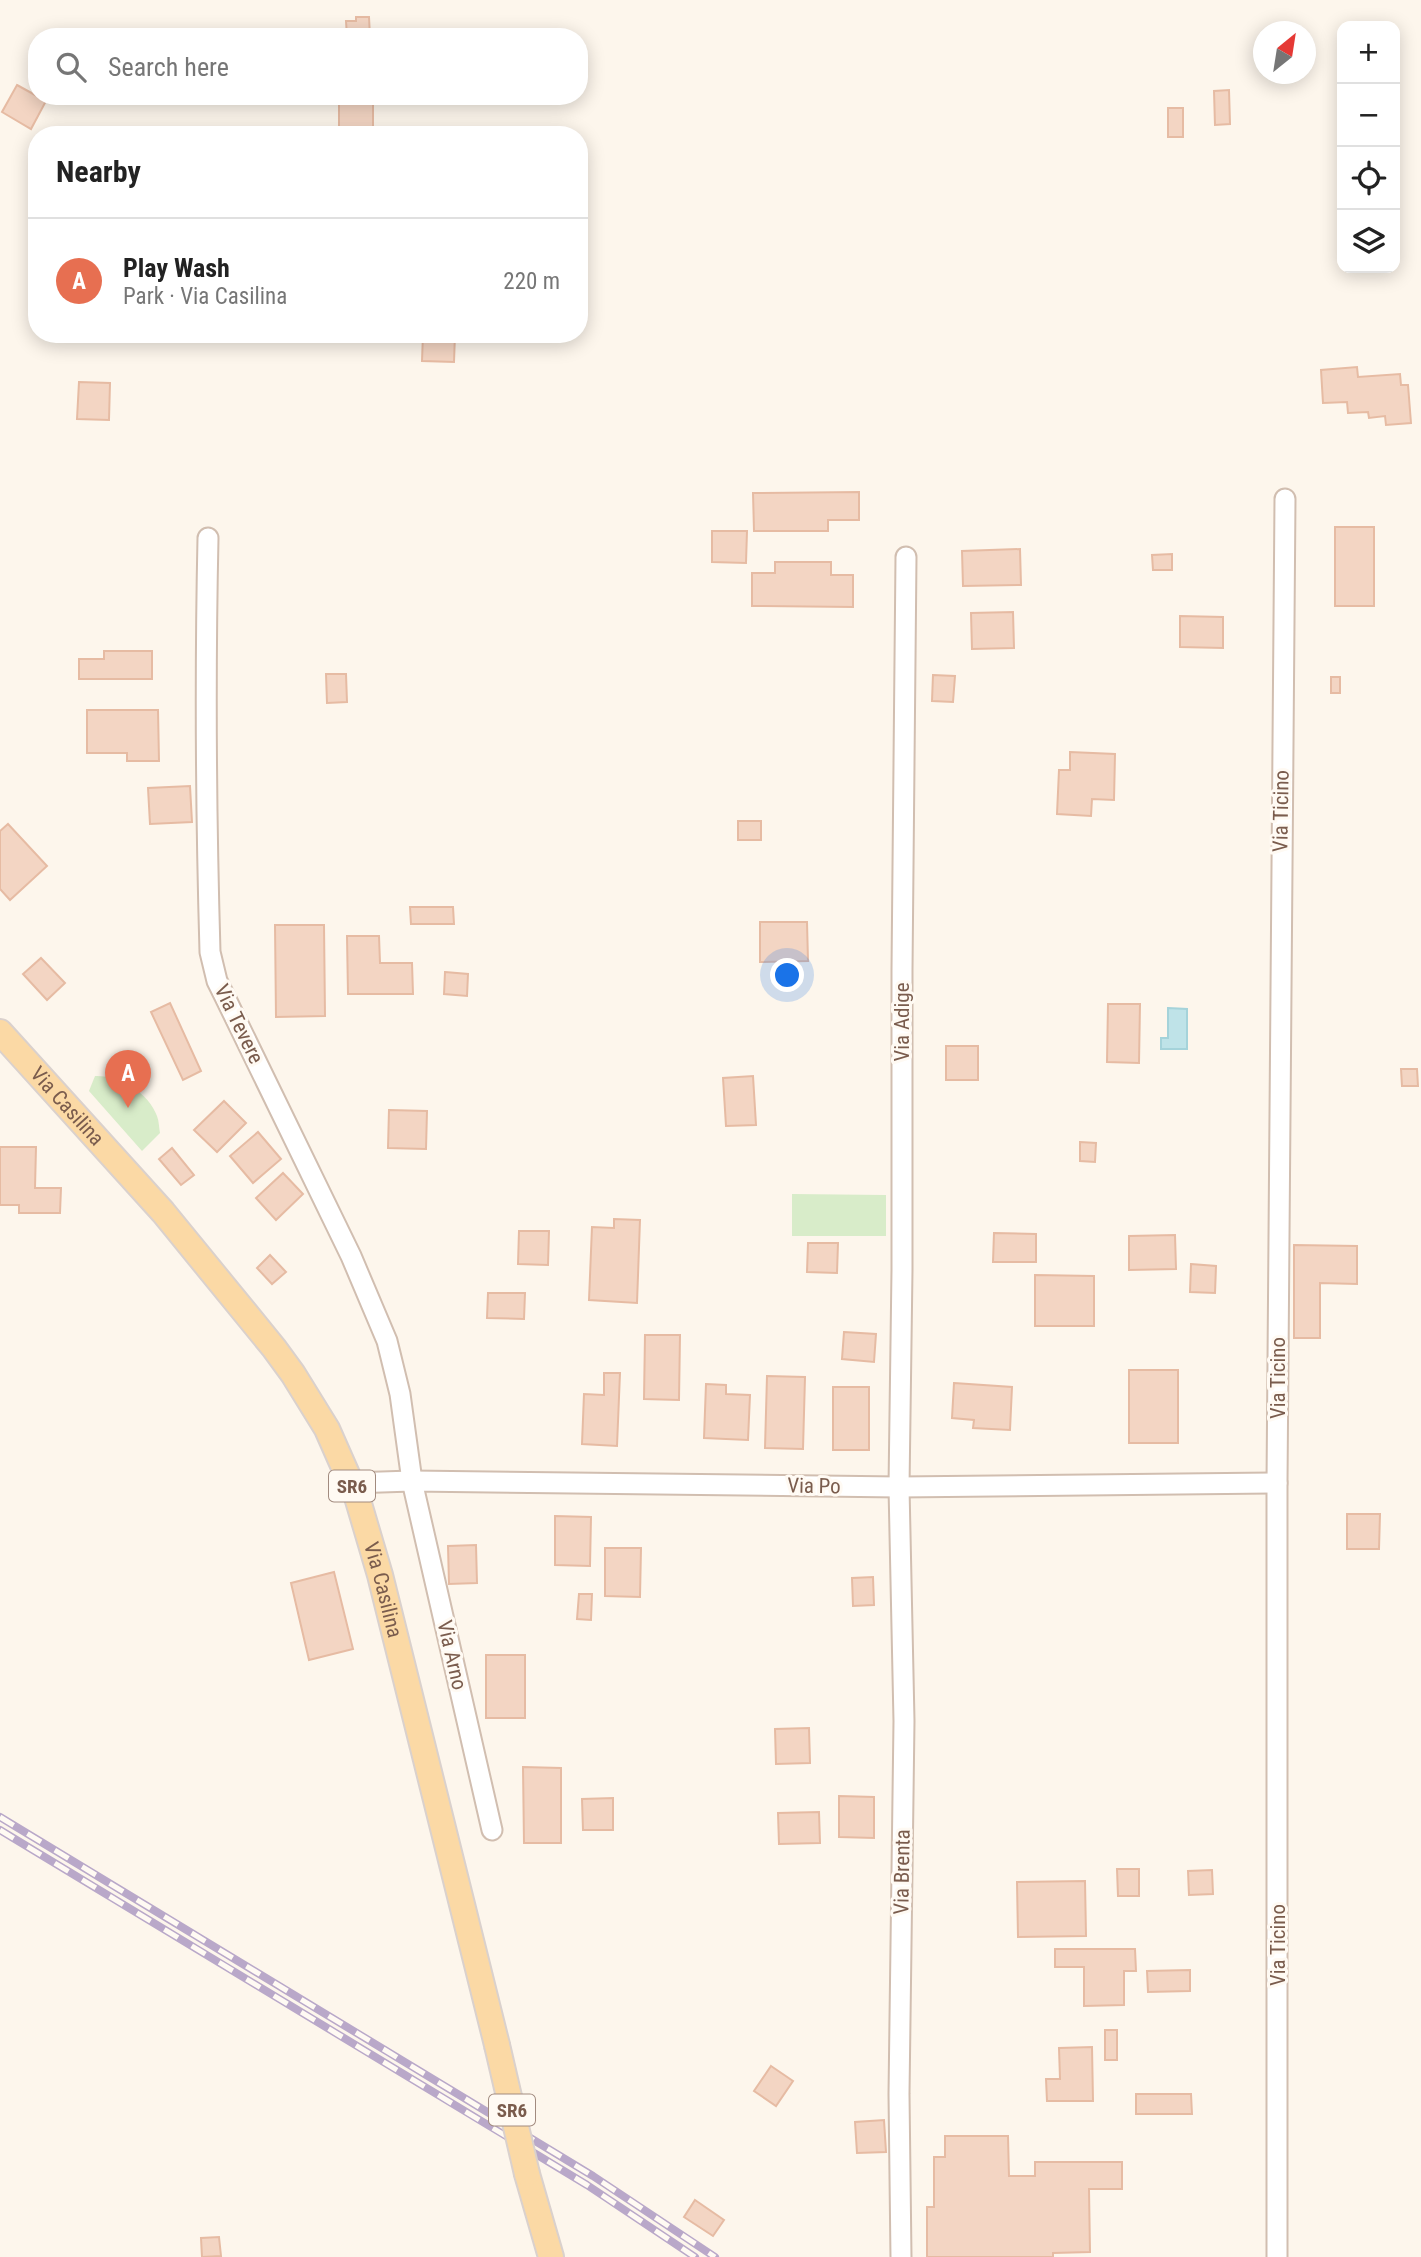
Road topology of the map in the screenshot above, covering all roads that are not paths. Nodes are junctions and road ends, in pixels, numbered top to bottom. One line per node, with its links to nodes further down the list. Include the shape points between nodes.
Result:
1 (1285, 499): 7 (street, Via Ticino)
2 (208, 538): 5 (street, Via Tevere, via 205,690 213,965 383,1330 398,1385)
3 (906, 557): 8 (street, Via Adige)
4 (0, 1032): 6 (main road, Via Casilina / SR6, via 163,1212 270,1342 316,1410)
5 (412, 1481): 6 (street, Via Po); 8 (street, Via Po); 9 (street, Via Arno)
6 (351, 1483): 10 (main road, Via Casilina / SR6, bridge, via 408,1679)
7 (1277, 1483): 8 (street, Via Po); 12 (street, Via Ticino)
8 (899, 1487): 11 (street, Via Brenta, via 904,1721)
9 (492, 1830)
10 (551, 2257)
11 (901, 2257)
12 (1277, 2257)

